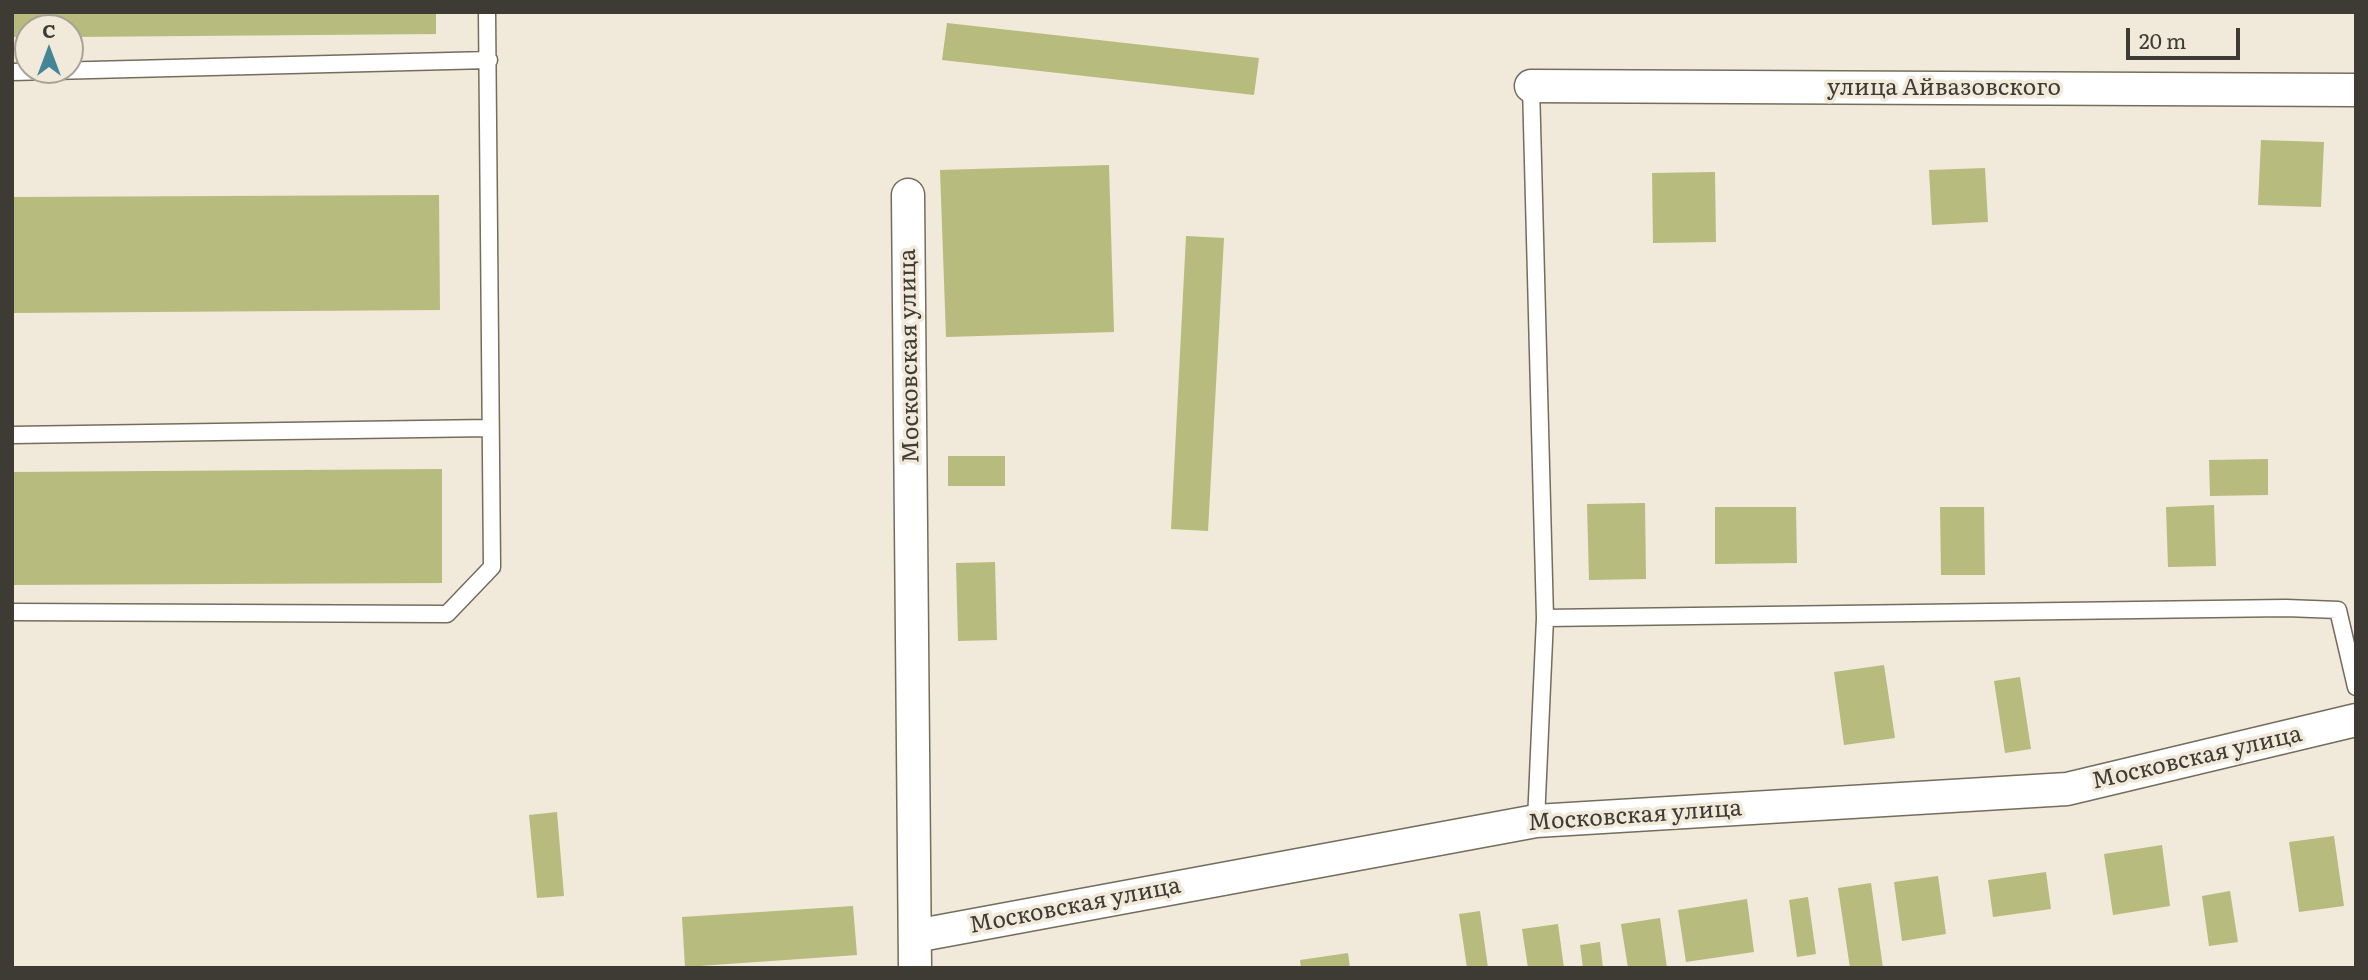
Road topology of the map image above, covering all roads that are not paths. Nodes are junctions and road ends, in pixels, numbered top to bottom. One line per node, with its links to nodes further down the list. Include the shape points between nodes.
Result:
1 (486, 12): 2 (lane)
2 (489, 60): 3 (lane); 7 (lane)
3 (12, 72)
4 (1531, 86): 5 (street, улица Айвазовского); 10 (lane)
5 (2356, 90)
6 (908, 195): 14 (street, Московская улица)
7 (489, 428): 8 (lane); 9 (lane, via 492,567 447,614)
8 (12, 435)
9 (12, 612)
10 (1545, 618): 11 (lane, via 2339,610); 13 (lane)
11 (2356, 687)
12 (2356, 720): 13 (street, Московская улица, via 2067,789)
13 (1536, 821): 14 (street, Московская улица)
14 (915, 936): 15 (street, Московская улица)
15 (915, 968)

